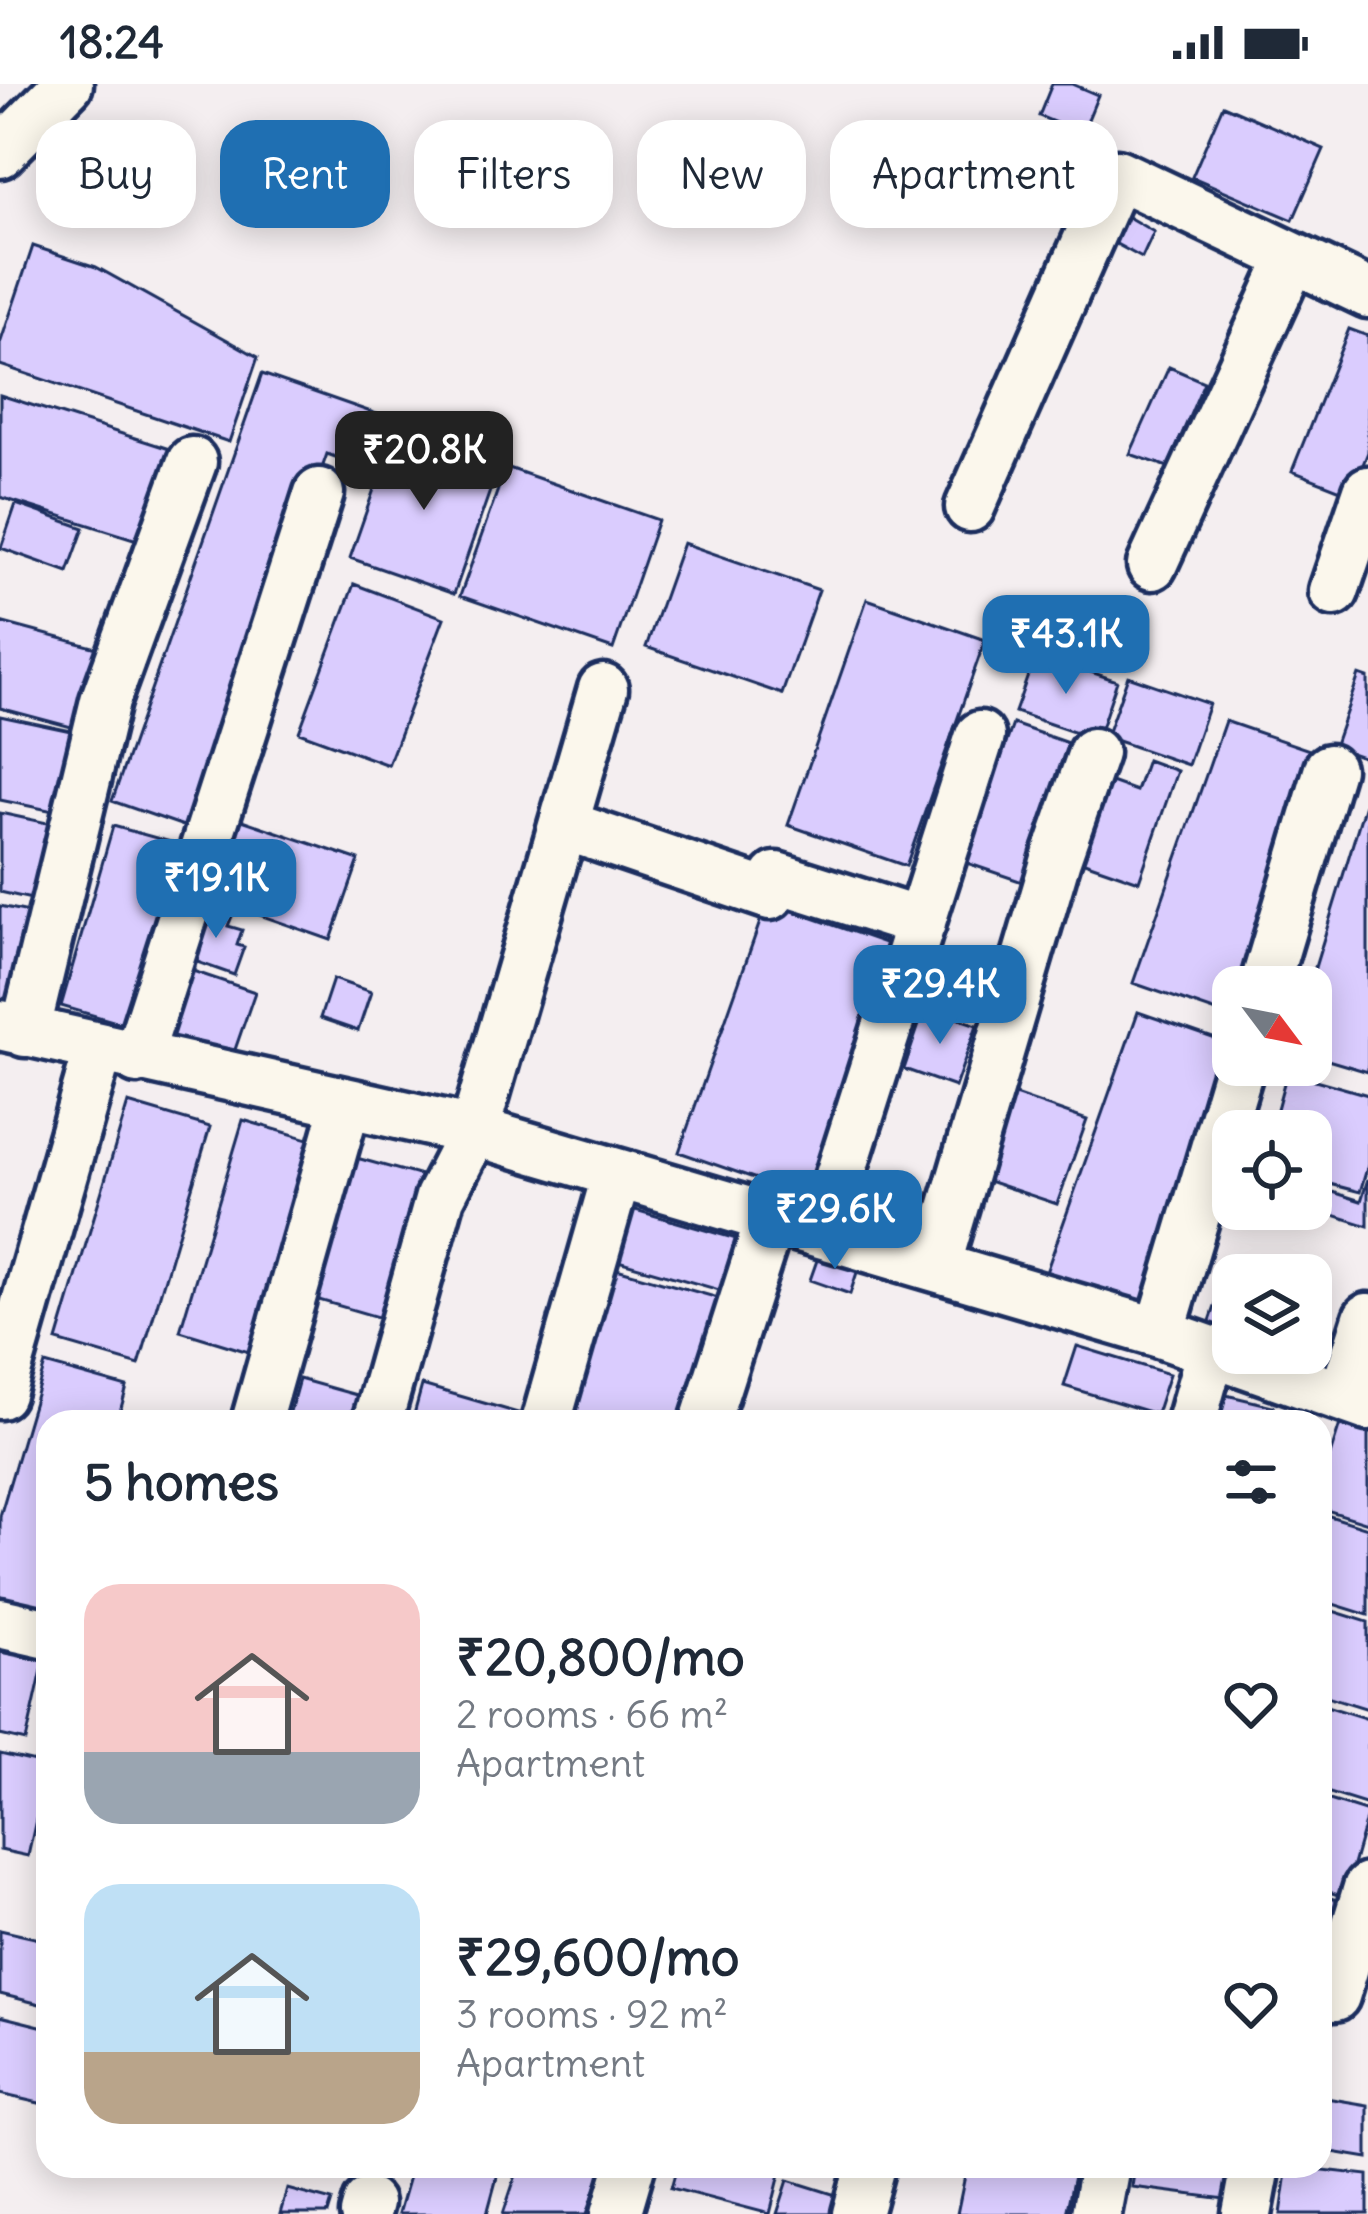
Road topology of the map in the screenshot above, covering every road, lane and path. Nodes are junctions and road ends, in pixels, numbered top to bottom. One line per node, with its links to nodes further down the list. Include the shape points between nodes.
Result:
1 (68, 84): 2 (street)
2 (0, 153)
3 (1292, 259): 4 (street); 8 (street, via 1118,175); 9 (street)
4 (1368, 293)
5 (192, 462): 18 (street, via 105,701)
6 (1368, 491): 10 (street)
7 (319, 494): 19 (street)
8 (970, 507)
9 (1152, 565)
10 (1334, 591)
11 (603, 689): 15 (street)
12 (980, 736): 16 (street)
13 (1093, 753): 26 (street)
14 (1329, 769): 17 (street)
15 (564, 825): 16 (street, via 770,895 776,877); 22 (street)
16 (921, 923): 25 (street)
17 (1270, 966)
18 (12, 1029): 19 (street)
19 (118, 1053): 21 (street); 30 (street)
20 (1234, 1086): 28 (street)
21 (346, 1104): 22 (street); 32 (street)
22 (474, 1131): 23 (street); 33 (street, via 440,1197)
23 (616, 1177): 24 (street); 34 (street)
24 (771, 1216): 25 (street); 35 (street)
25 (822, 1232): 26 (street)
26 (936, 1266): 28 (street)
27 (1368, 1318): 31 (street)
28 (1160, 1334): 29 (street)
29 (1211, 1351): 31 (street); 36 (street)
30 (0, 1394)
31 (1356, 1402)
32 (259, 1410)
33 (380, 1410)
34 (549, 1410)
35 (709, 1410)
36 (1194, 1410)
37 (1368, 1888): 38 (street)
38 (1335, 1996)
39 (626, 2178): 43 (street)
40 (867, 2178): 44 (street)
41 (1103, 2178): 45 (street)
42 (1254, 2178): 46 (street)
43 (616, 2214)
44 (857, 2214)
45 (1096, 2214)
46 (1247, 2214)

